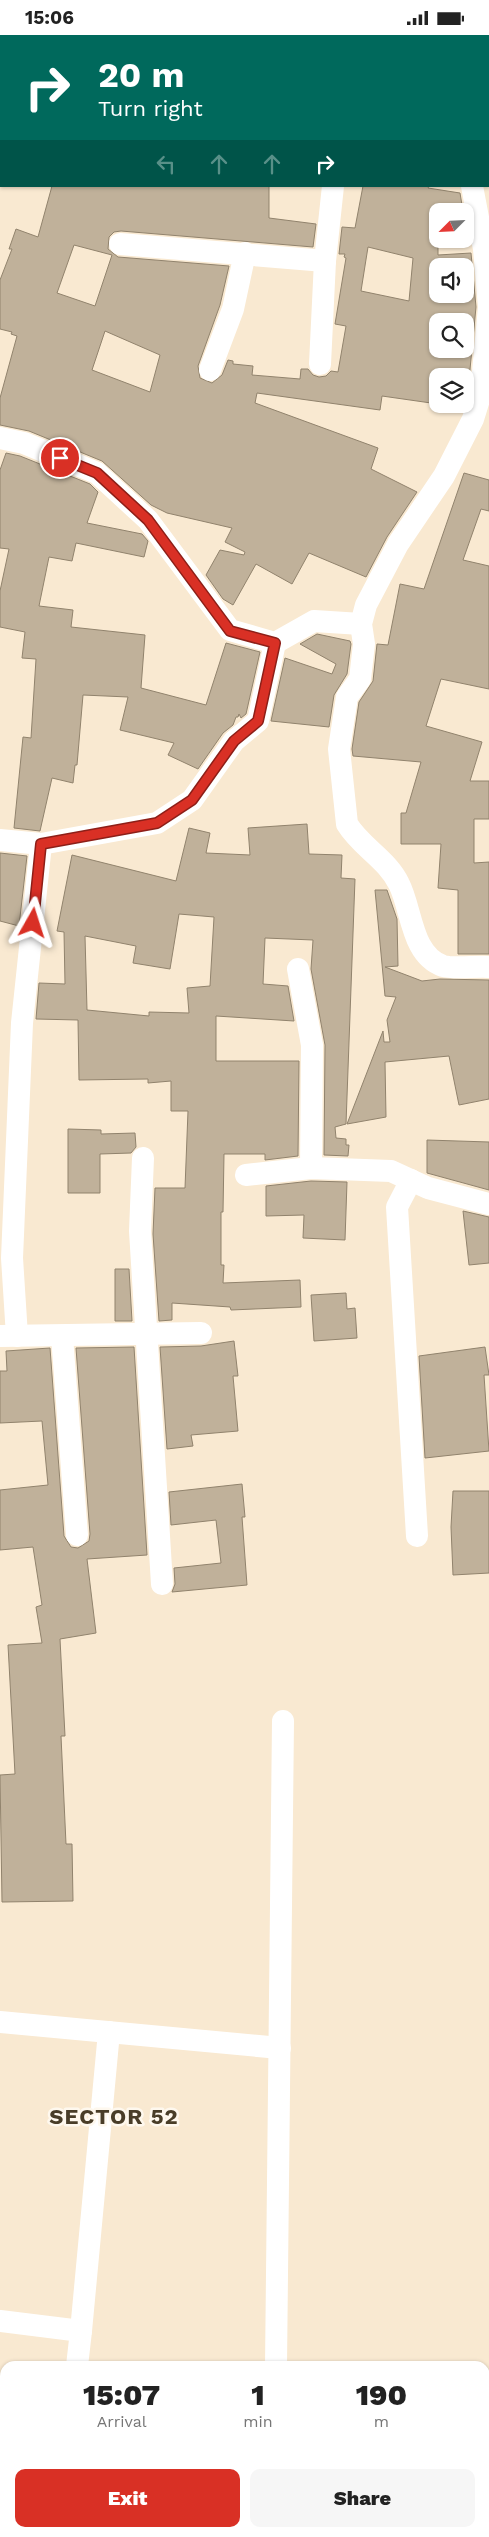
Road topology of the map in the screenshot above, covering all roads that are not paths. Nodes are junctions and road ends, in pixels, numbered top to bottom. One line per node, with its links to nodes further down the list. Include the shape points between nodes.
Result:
1 (333, 187): 5 (street)
2 (472, 187): 9 (street, via 484,249 489,307 481,393 464,439 444,476 398,544 369,598)
3 (120, 244): 4 (street)
4 (245, 253): 5 (street); 7 (street, via 233,309)
5 (325, 261): 6 (street)
6 (320, 364)
7 (210, 370)
8 (0, 437): 10 (street, via 24,443 97,473 148,520 230,631)
9 (361, 624): 10 (street, via 314,621); 13 (street, via 364,644 360,679 347,697 339,749 347,824 353,835 380,857 399,884 420,946 430,957 443,966)
10 (275, 643): 12 (street, via 258,721 234,741 192,800 157,823)
11 (0, 840): 12 (street)
12 (41, 844): 22 (street, via 22,1023)
13 (489, 967)
14 (298, 969): 16 (street, via 312,1045)
15 (143, 1158): 21 (street, via 140,1231)
16 (311, 1168): 17 (street); 18 (street, via 391,1171)
17 (246, 1175)
18 (411, 1180): 19 (street, via 428,1189); 25 (street, via 396,1207)
19 (489, 1204)
20 (201, 1333): 21 (street)
21 (145, 1335): 23 (street); 26 (street)
22 (8, 1336): 23 (street)
23 (62, 1336): 24 (street)
24 (77, 1535)
25 (416, 1536)
26 (162, 1583)
27 (283, 1721): 30 (street)
28 (0, 2021): 29 (street)
29 (108, 2032): 30 (street); 32 (street)
30 (280, 2047): 34 (street)
31 (0, 2321): 32 (street)
32 (80, 2331): 33 (street)
33 (77, 2361)
34 (276, 2361)

